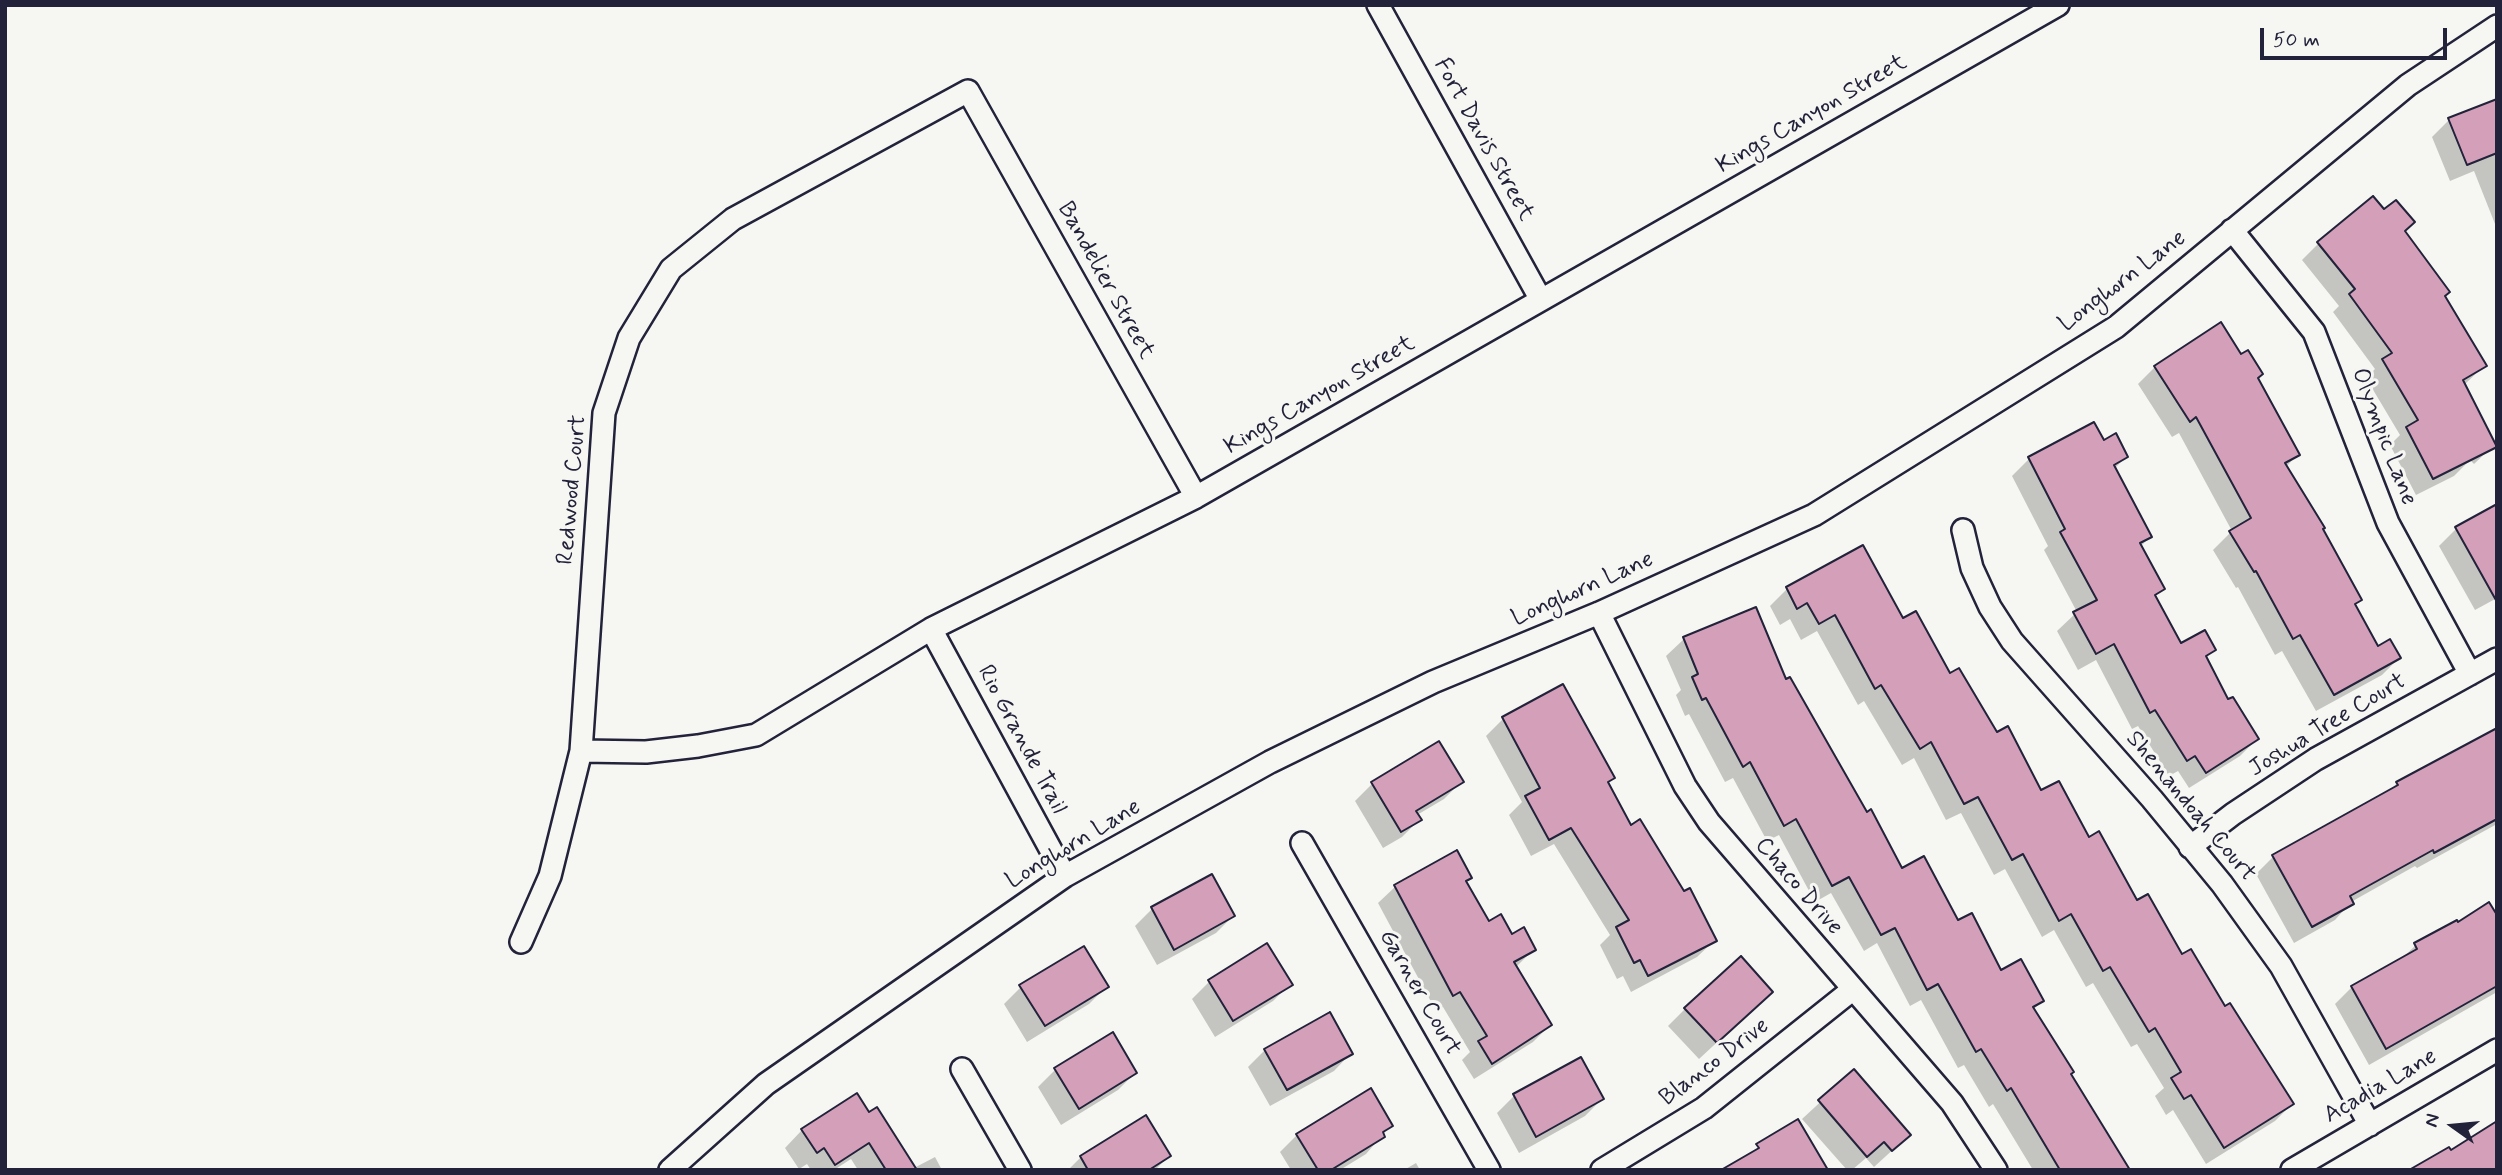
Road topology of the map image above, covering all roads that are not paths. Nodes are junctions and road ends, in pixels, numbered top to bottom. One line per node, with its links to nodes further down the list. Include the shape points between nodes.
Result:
1 (1378, 5): 6 (street, Fort Davis Street)
2 (2058, 5): 6 (street, Kings Canyon Street)
3 (2497, 26): 5 (street, Longhorn Lane, via 2407,85)
4 (968, 91): 7 (street, Bandelier Street); 13 (street, Redwood Court, via 733,219 671,270 629,338 604,412)
5 (2232, 230): 9 (street, Longhorn Lane, via 2116,327 1814,515); 12 (street, Olympic Lane, via 2314,332 2388,523)
6 (1541, 300): 7 (street, Kings Canyon Street)
7 (1196, 497): 10 (street, Kings Canyon Street)
8 (1963, 530): 15 (street, Shenandoah Court, via 1972,568 2012,640)
9 (1600, 612): 16 (street, Longhorn Lane, via 1433,682 1270,762); 18 (street, Chaco Drive, via 1685,786 1709,822)
10 (932, 629): 13 (street, Kings Canyon Street, via 756,735 659,750); 16 (street, Rio Grande Trail)
11 (2497, 659): 12 (street, Joshua Tree Court)
12 (2470, 674): 15 (street, Joshua Tree Court, via 2316,759)
13 (581, 751): 17 (street, Redwood Court, via 550,876)
14 (1302, 843): 24 (street, Garner Court)
15 (2190, 847): 21 (street, Shenandoah Court, via 2281,965)
16 (1065, 876): 22 (street, Longhorn Lane, via 766,1084)
17 (521, 942)
18 (1852, 990): 25 (street, Blanco Drive, via 1704,1108); 26 (street, Chaco Drive, via 1952,1103)
19 (2497, 1050): 21 (street, Acadia Lane)
20 (961, 1069): 23 (street)
21 (2371, 1125): 27 (street, Acadia Lane)
22 (670, 1170)
23 (1020, 1170)
24 (1489, 1170)
25 (1602, 1170)
26 (1996, 1170)
27 (2292, 1170)

